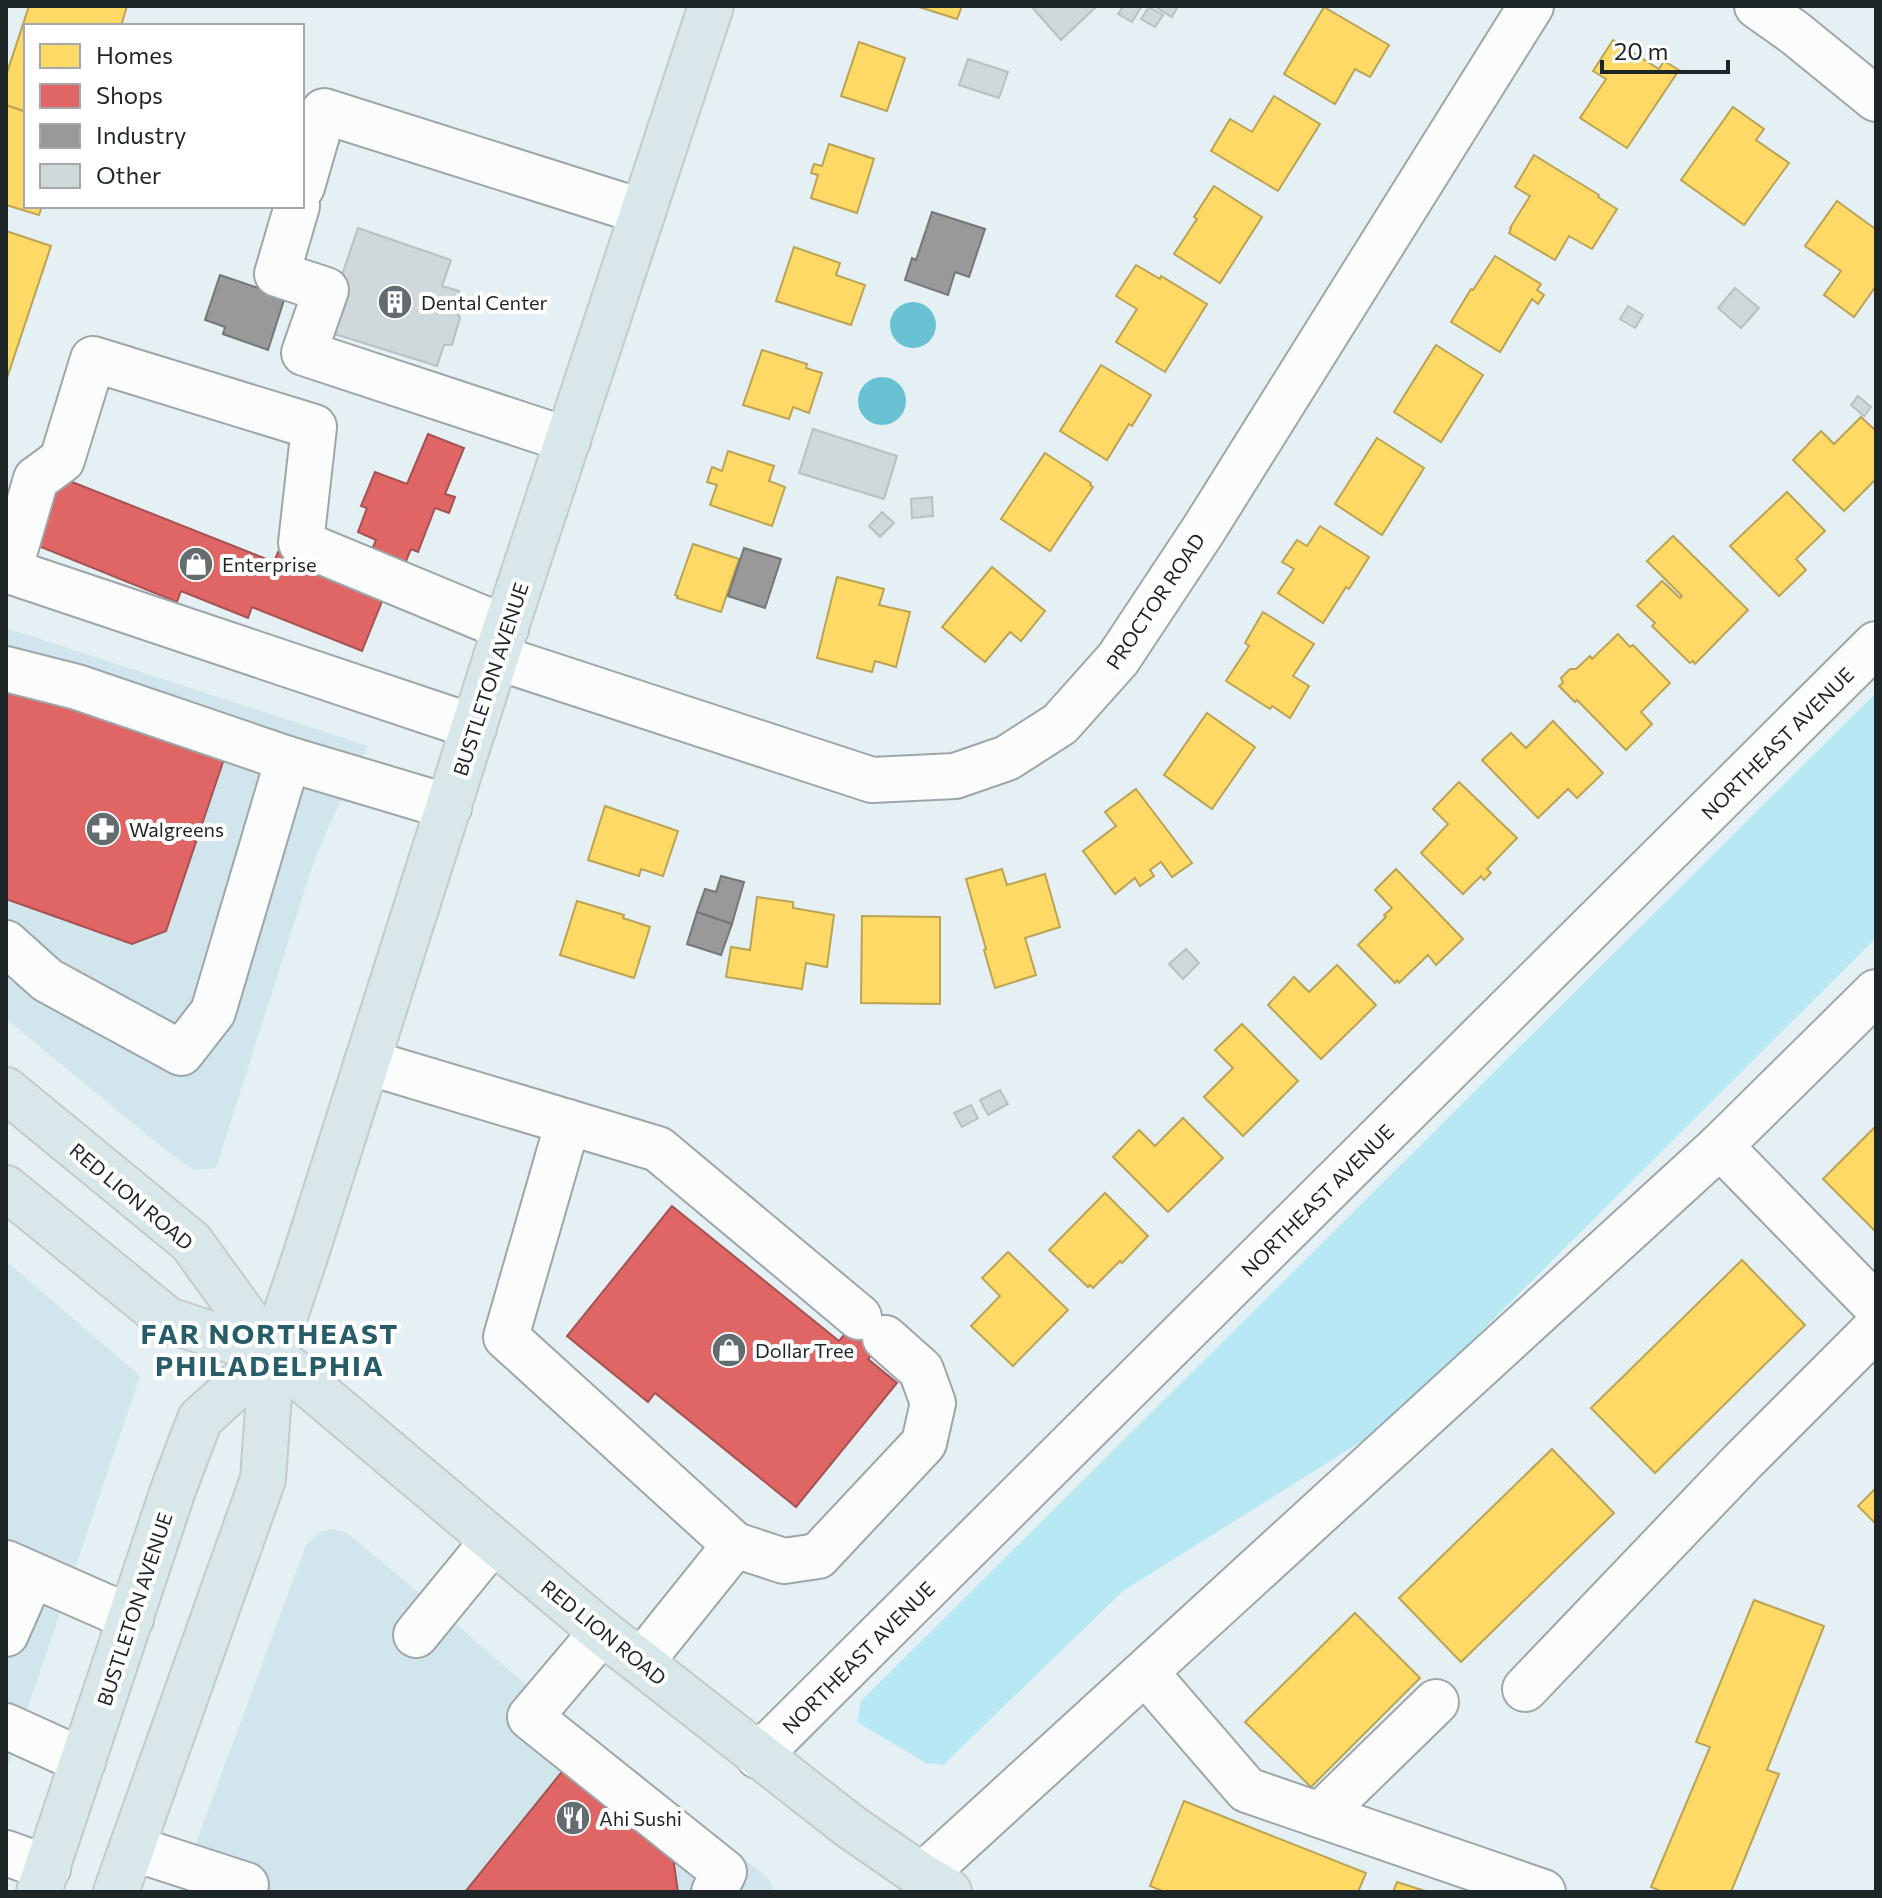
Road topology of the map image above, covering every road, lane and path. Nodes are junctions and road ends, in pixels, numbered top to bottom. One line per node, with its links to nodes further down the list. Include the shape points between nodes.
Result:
1 (711, 6): 7 (main road, BUSTLETON AVENUE)
2 (1531, 6): 9 (street, PROCTOR ROAD, via 1118,659 1060,724 1007,758 955,776 872,780)
3 (1757, 6): 4 (street)
4 (1876, 99)
5 (304, 180): 7 (street, via 324,111)
6 (296, 208): 8 (street, via 277,274 326,290 304,353)
7 (643, 212): 8 (main road, BUSTLETON AVENUE)
8 (568, 440): 9 (main road, BUSTLETON AVENUE)
9 (501, 642): 12 (main road, BUSTLETON AVENUE); 12 (street, PROCTOR ROAD, via 301,543 314,427 93,359 62,460 36,479 9,571)
10 (1876, 644): 37 (street, NORTHEAST AVENUE)
11 (6, 669): 13 (street, via 77,687)
12 (474, 727): 14 (main road, BUSTLETON AVENUE)
13 (288, 759): 14 (street); 15 (street, via 213,1012 181,1053 47,980)
14 (449, 807): 17 (main road, BUSTLETON AVENUE)
15 (6, 943)
16 (1876, 992): 20 (street)
17 (367, 1062): 19 (street); 24 (main road, BUSTLETON AVENUE)
18 (6, 1090): 24 (main road, RED LION ROAD, via 191,1242)
19 (568, 1122): 26 (street, via 506,1337); 26 (street, via 658,1149 921,1370 933,1403 924,1443 818,1556 784,1561)
20 (1720, 1146): 22 (street); 33 (street)
21 (6, 1188): 24 (main road, RED LION ROAD, via 168,1320)
22 (1876, 1306)
23 (1876, 1328): 34 (street)
24 (272, 1354): 25 (main road, RED LION ROAD); 28 (main road, BUSTLETON AVENUE, via 200,1419); 40 (main road, BUSTLETON AVENUE, via 263,1479)
25 (493, 1541): 29 (main road, RED LION ROAD); 31 (street)
26 (735, 1545): 32 (street)
27 (19, 1569): 28 (street); 30 (street)
28 (131, 1618): 38 (main road, BUSTLETON AVENUE)
29 (602, 1632): 32 (main road, RED LION ROAD); 46 (street, via 530,1717 724,1872)
30 (6, 1634)
31 (416, 1635)
32 (641, 1662): 37 (main road, RED LION ROAD)
33 (1146, 1673): 39 (street, via 1247,1790); 44 (street)
34 (1525, 1689)
35 (1436, 1702): 39 (street)
36 (6, 1726): 38 (street)
37 (758, 1756): 44 (main road, RED LION ROAD)
38 (83, 1761): 42 (main road, BUSTLETON AVENUE)
39 (1320, 1815): 47 (street)
40 (132, 1848): 43 (street); 45 (main road, BUSTLETON AVENUE)
41 (6, 1853): 42 (street)
42 (44, 1880)
43 (246, 1885)
44 (926, 1887)
45 (116, 1892)
46 (714, 1892)
47 (1543, 1892)

